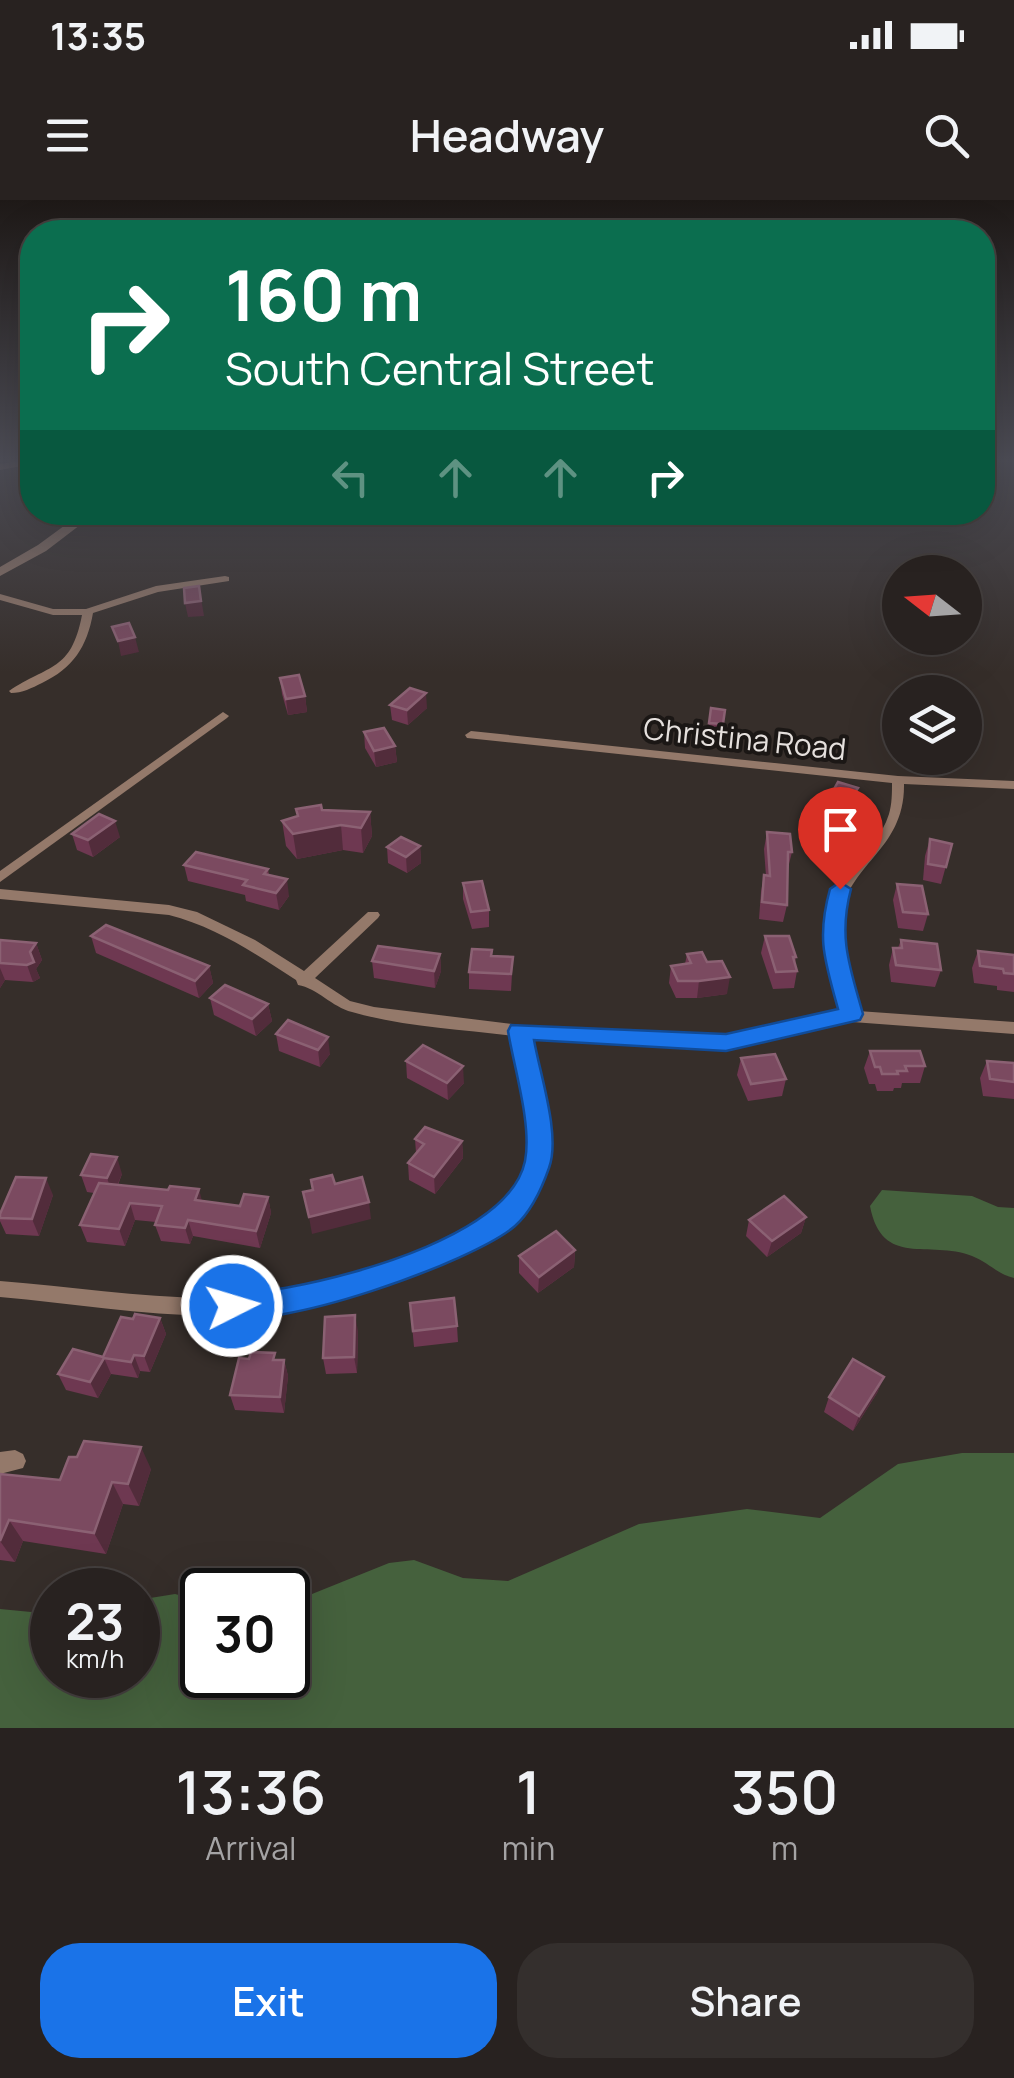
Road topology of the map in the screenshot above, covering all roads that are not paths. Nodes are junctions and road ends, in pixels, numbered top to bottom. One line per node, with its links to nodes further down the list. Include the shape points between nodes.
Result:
1 (67, 529): 2 (street)
2 (0, 572)
3 (226, 579): 5 (street, via 156,589)
4 (0, 597): 5 (street, via 53,612)
5 (88, 612): 6 (street, via 75,657)
6 (14, 691)
7 (222, 716): 11 (street)
8 (471, 735): 9 (street, Christina Road)
9 (898, 780): 10 (street, Christina Road); 15 (street, via 896,814 840,889 832,922)
10 (1014, 785)
11 (0, 878)
12 (0, 894): 14 (street, via 197,918 250,943)
13 (373, 915): 14 (street)
14 (303, 981): 17 (street, via 374,1013)
15 (851, 1014): 16 (street); 17 (street, via 726,1042)
16 (1014, 1028)
17 (520, 1031): 18 (street, via 539,1137 532,1181 505,1218 441,1255 290,1300 232,1306)
18 (0, 1289)

